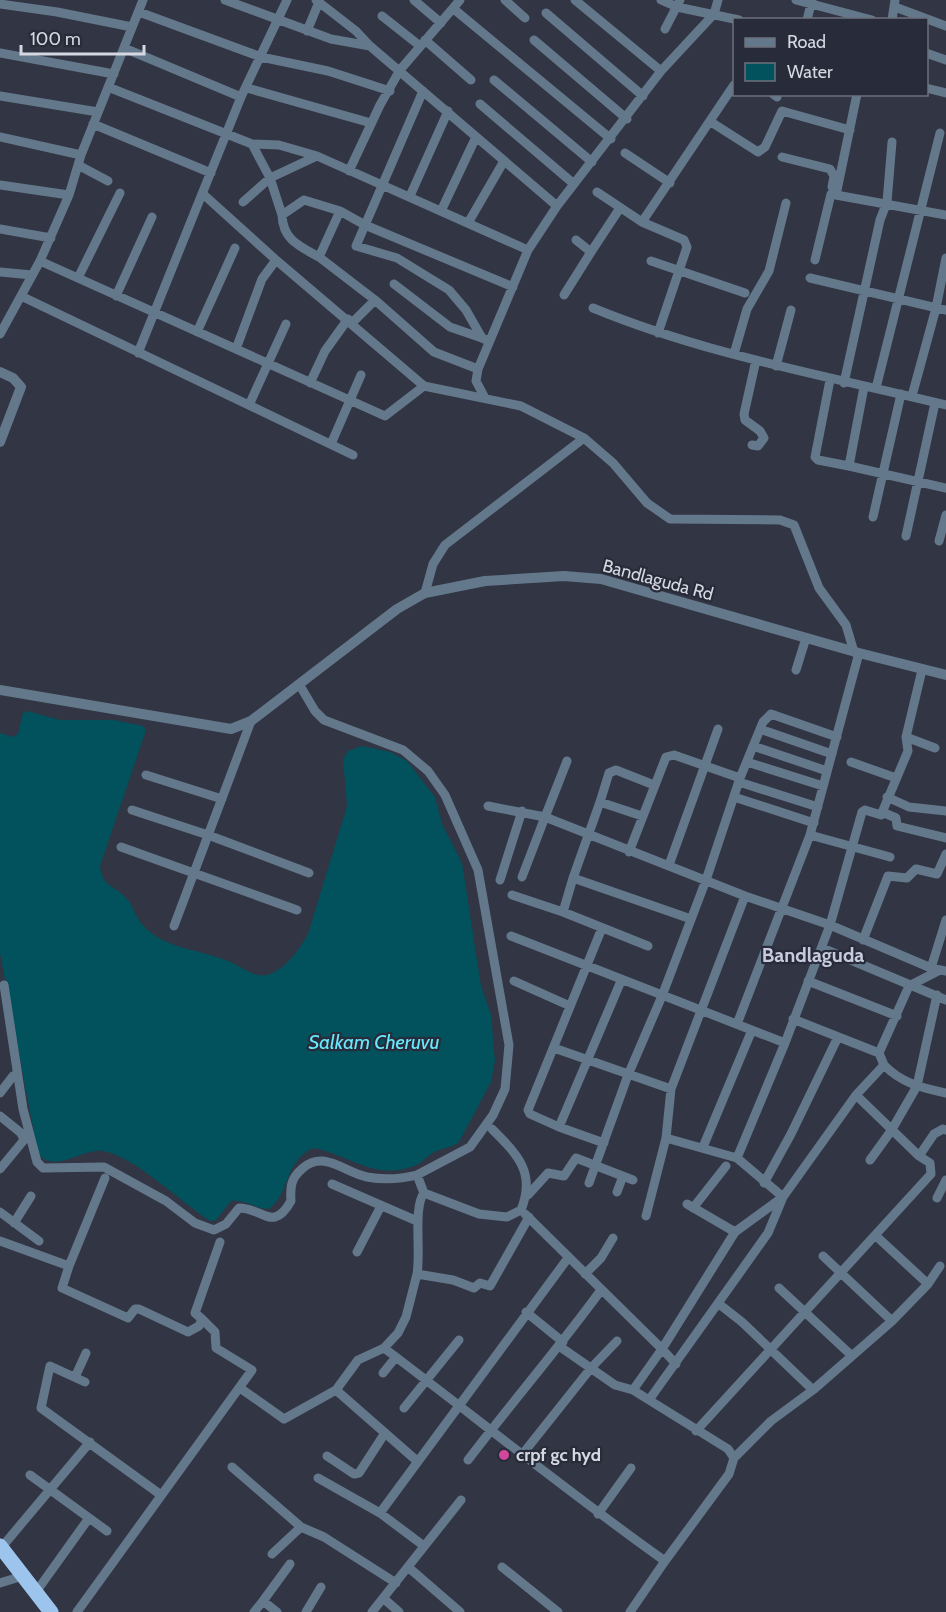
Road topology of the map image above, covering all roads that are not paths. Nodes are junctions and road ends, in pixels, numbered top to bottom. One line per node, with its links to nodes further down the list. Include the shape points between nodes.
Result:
1 (144, 0): 17 (street)
2 (225, 0): 27 (street)
3 (287, 0): 27 (street)
4 (414, 0): 28 (street)
5 (460, 0): 16 (street)
6 (505, 0): 21 (street)
7 (575, 0): 42 (street)
8 (661, 0): 13 (street)
9 (718, 0): 19 (street)
10 (796, 0): 12 (street)
11 (318, 1): 32 (street); 35 (street)
12 (811, 2): 22 (street); 23 (street)
13 (678, 3): 19 (street); 31 (street)
14 (0, 4): 30 (street)
15 (895, 4): 24 (street)
16 (454, 10): 28 (street); 69 (street)
17 (139, 12): 30 (street); 39 (street)
18 (546, 13): 54 (street)
19 (714, 14): 26 (street); 42 (street)
20 (382, 16): 34 (street)
21 (525, 18)
22 (807, 18)
23 (865, 18)
24 (927, 18)
25 (928, 18): 29 (street)
26 (733, 19)
27 (277, 21): 32 (street); 39 (street)
28 (441, 23): 34 (street)
29 (946, 26)
30 (132, 27): 36 (street)
31 (665, 29)
32 (307, 31): 35 (street)
33 (534, 40): 60 (street)
34 (423, 43): 41 (street); 44 (street)
35 (370, 46): 41 (street)
36 (124, 48): 43 (street); 56 (street)
37 (0, 53): 43 (street)
38 (928, 54): 40 (street)
39 (261, 57): 47 (street); 50 (street, via 328,71)
40 (946, 60)
41 (400, 70): 50 (street); 51 (street)
42 (661, 71): 54 (street)
43 (114, 74): 46 (street)
44 (471, 80)
45 (494, 80): 77 (street)
46 (108, 87): 59 (street); 66 (street)
47 (247, 88): 56 (street); 62 (street)
48 (733, 88): 61 (street)
49 (928, 88): 52 (street)
50 (390, 90): 62 (street)
51 (423, 91): 58 (street); 83 (street)
52 (946, 93)
53 (0, 96): 59 (street)
54 (643, 96): 60 (street)
55 (857, 96): 64 (street)
56 (241, 97): 66 (street)
57 (480, 104): 84 (street)
58 (448, 111): 68 (street); 91 (street)
59 (98, 112): 63 (street)
60 (627, 119): 69 (street)
61 (711, 122): 64 (street, via 758,152 765,147 782,111); 82 (street)
62 (370, 123): 78 (street)
63 (93, 124): 75 (street); 79 (street)
64 (850, 130): 89 (street)
65 (940, 133): 97 (street)
66 (228, 134): 71 (street); 79 (street)
67 (0, 137): 75 (street)
68 (476, 137): 76 (street); 99 (street)
69 (611, 139): 77 (street)
70 (892, 142): 93 (street)
71 (252, 144): 73 (street, via 279,145); 80 (street)
72 (625, 153): 82 (street)
73 (317, 156): 78 (street); 80 (street)
74 (782, 157): 89 (street, via 830,169)
75 (80, 160): 81 (street); 90 (street)
76 (504, 160): 95 (street); 104 (street)
77 (592, 162): 84 (street)
78 (349, 171): 83 (street)
79 (211, 173): 88 (street)
80 (270, 178): 92 (street); 100 (street)
81 (108, 181)
82 (670, 183): 103 (street)
83 (383, 184): 91 (street); 105 (street)
84 (574, 184): 95 (street)
85 (0, 185): 90 (street)
86 (597, 192): 96 (street)
87 (120, 193): 121 (street)
88 (203, 194): 114 (street); 135 (street)
89 (834, 194): 93 (street); 115 (street)
90 (69, 195): 107 (street)
91 (410, 196): 99 (street)
92 (243, 202)
93 (887, 202): 97 (street); 125 (street, via 879,220)
94 (786, 203): 145 (street, via 769,272 747,309)
95 (557, 206): 110 (street)
96 (620, 208): 103 (street); 111 (street)
97 (922, 210): 101 (street); 130 (street)
98 (340, 211): 100 (street, via 308,200); 105 (street); 112 (street)
99 (441, 211): 104 (street)
100 (282, 215): 112 (street, via 287,236)
101 (946, 215)
102 (152, 216): 129 (street)
103 (642, 222): 118 (street, via 684,240 687,247)
104 (468, 223): 110 (street)
105 (365, 225): 124 (street); 142 (street, via 356,246 397,258 449,290)
106 (0, 229): 107 (street)
107 (51, 238): 116 (street)
108 (576, 240): 111 (street)
109 (235, 248): 139 (street)
110 (528, 250): 124 (street)
111 (591, 252): 127 (street)
112 (319, 257): 131 (street)
113 (946, 258): 133 (street)
114 (276, 260): 137 (street); 143 (street, via 262,279)
115 (815, 260)
116 (40, 261): 120 (street); 121 (street)
117 (651, 261): 118 (street)
118 (679, 270): 126 (street); 140 (street)
119 (0, 272): 120 (street)
120 (32, 275): 128 (street)
121 (78, 278): 129 (street)
122 (810, 278): 125 (street)
123 (394, 284): 142 (street, via 450,327)
124 (513, 287): 142 (street)
125 (864, 291): 130 (street); 154 (street)
126 (745, 293)
127 (564, 295)
128 (21, 296): 136 (street); 144 (street)
129 (116, 296): 135 (street)
130 (900, 299): 133 (street); 157 (street)
131 (375, 300): 137 (street); 149 (street, via 434,352)
132 (594, 308): 140 (street)
133 (941, 309): 159 (street)
134 (791, 310): 148 (street)
135 (154, 314): 139 (street); 144 (street)
136 (4, 317): 141 (street)
137 (350, 321): 153 (street, via 325,351); 155 (street)
138 (286, 324): 147 (street)
139 (197, 332): 143 (street)
140 (658, 333): 145 (street)
141 (0, 334)
142 (485, 339): 149 (street)
143 (236, 349): 147 (street)
144 (138, 353): 163 (street)
145 (734, 354): 146 (street)
146 (756, 360): 148 (street); 168 (street, via 744,414 745,420 764,438 758,446)
147 (268, 364): 153 (street); 163 (street)
148 (776, 366): 152 (street)
149 (478, 369): 160 (street, via 476,381)
150 (0, 372): 166 (street, via 21,387)
151 (361, 375): 161 (street)
152 (830, 380): 154 (street); 170 (street, via 815,457)
153 (310, 383): 161 (street)
154 (844, 383): 156 (street)
155 (424, 386): 160 (street); 161 (street, via 386,416)
156 (864, 387): 157 (street); 170 (street)
157 (876, 388): 158 (street)
158 (901, 394): 159 (street); 171 (street)
159 (912, 396): 162 (street)
160 (485, 398): 165 (street, via 521,406)
161 (350, 400): 167 (street)
162 (935, 403): 164 (street); 172 (street)
163 (249, 405): 167 (street)
164 (946, 405)
165 (584, 438): 178 (street, via 445,544 433,564); 180 (street, via 613,463 647,503 669,519 780,520 794,525 819,588 846,625)
166 (0, 441)
167 (331, 444): 169 (street)
168 (752, 445)
169 (353, 455)
170 (849, 466): 171 (street)
171 (883, 473): 172 (street); 175 (street)
172 (919, 481): 173 (street); 176 (street)
173 (946, 488)
174 (946, 515): 177 (street)
175 (873, 517)
176 (906, 536)
177 (939, 541)
178 (424, 593): 179 (street, Bandlaguda Rd, via 485,581 564,576 601,579); 184 (street, Bandlaguda Rd)
179 (806, 638): 180 (street, Bandlaguda Rd); 181 (street)
180 (857, 652): 182 (street, Bandlaguda Rd); 189 (street)
181 (796, 670)
182 (922, 670): 183 (street, Bandlaguda Rd); 190 (street)
183 (946, 675)
184 (299, 684): 186 (street, Bandlaguda Rd); 290 (street, via 324,720 403,750 428,771 445,795 478,870 509,1046 505,1089 493,1115 470,1147)
185 (0, 690): 186 (street, via 210,727 231,729)
186 (251, 721): 206 (street)
187 (718, 729): 197 (street)
188 (760, 729): 189 (street, via 771,714); 191 (street); 193 (street)
189 (837, 737): 193 (street)
190 (906, 737): 192 (street); 200 (street, via 908,751)
191 (753, 746): 195 (street); 198 (street)
192 (935, 748)
193 (832, 754): 198 (street)
194 (567, 761): 215 (street)
195 (747, 762): 201 (street); 203 (street)
196 (851, 762): 200 (street)
197 (704, 766): 201 (street); 202 (street, via 666,757); 226 (street)
198 (827, 771): 203 (street)
199 (147, 775): 206 (street)
200 (896, 778): 205 (street)
201 (740, 780): 204 (street); 209 (street)
202 (654, 785): 207 (street, via 613,770); 214 (street)
203 (823, 786): 209 (street)
204 (734, 797): 216 (street); 232 (street)
205 (887, 797): 212 (street, via 909,807); 213 (street)
206 (222, 800): 217 (street)
207 (600, 802): 214 (street); 219 (street)
208 (488, 806): 211 (street)
209 (818, 807): 216 (street)
210 (132, 810): 217 (street)
211 (522, 811): 215 (street); 231 (street)
212 (946, 811)
213 (882, 812): 220 (street, via 896,818 897,826); 222 (street, via 879,815 863,810)
214 (642, 816): 223 (street)
215 (545, 817): 219 (street); 229 (street)
216 (814, 823): 218 (street)
217 (208, 835): 227 (street); 228 (street)
218 (810, 835): 222 (street); 235 (street)
219 (587, 836): 223 (street); 230 (street)
220 (946, 838)
221 (122, 847): 228 (street)
222 (853, 847): 225 (street); 241 (street)
223 (629, 852): 226 (street)
224 (946, 854): 244 (street, via 937,874 916,869 907,878 888,876)
225 (890, 856)
226 (669, 865): 232 (street)
227 (309, 873)
228 (194, 874): 236 (street); 240 (street)
229 (522, 877)
230 (573, 878): 237 (street); 238 (street)
231 (500, 880)
232 (706, 880): 234 (street); 238 (street)
233 (512, 895): 237 (street)
234 (745, 896): 235 (street); 258 (street)
235 (782, 909): 241 (street); 261 (street)
236 (297, 910)
237 (563, 912): 242 (street)
238 (691, 919): 255 (street)
239 (946, 920): 248 (street)
240 (174, 926)
241 (830, 926): 244 (street); 246 (street)
242 (602, 928): 245 (street); 247 (street)
243 (511, 936): 247 (street)
244 (863, 940): 248 (street)
245 (648, 946)
246 (822, 948): 251 (street); 253 (street)
247 (587, 965): 250 (street); 257 (street)
248 (942, 970): 253 (street)
249 (514, 981): 257 (street)
250 (621, 981): 255 (street); 267 (street)
251 (808, 981): 259 (street); 260 (street)
252 (4, 985): 290 (street, via 24,1108 37,1162 43,1168 104,1167 166,1201 195,1223 214,1230 226,1224 239,1208 271,1218 277,1216 291,1201 295,1175 313,1161 326,1161 366,1177 402,1179)
253 (909, 986): 254 (street); 259 (street)
254 (937, 995): 256 (street); 271 (street)
255 (662, 996): 258 (street); 269 (street)
256 (946, 1000)
257 (570, 1006): 265 (street)
258 (699, 1010): 261 (street); 272 (street)
259 (897, 1016): 266 (street)
260 (793, 1019): 263 (street); 264 (street)
261 (737, 1024): 262 (street)
262 (752, 1030): 264 (street); 283 (street)
263 (838, 1037): 266 (street); 297 (street)
264 (785, 1043): 285 (street)
265 (554, 1048): 267 (street); 277 (street, via 528,1112)
266 (879, 1053): 268 (street)
267 (588, 1060): 269 (street); 277 (street)
268 (884, 1065): 271 (street); 275 (street)
269 (628, 1075): 272 (street); 282 (street)
270 (13, 1076): 274 (street)
271 (917, 1086): 273 (street); 280 (street)
272 (671, 1089): 281 (street)
273 (945, 1091)
274 (0, 1093)
275 (856, 1095): 280 (street); 303 (street)
276 (0, 1116): 289 (street, via 24,1140)
277 (559, 1127): 282 (street)
278 (492, 1129): 304 (street, via 525,1172)
279 (946, 1130): 284 (street, via 934,1134)
280 (891, 1131): 284 (street); 286 (street)
281 (666, 1138): 283 (street); 309 (street)
282 (604, 1143): 287 (street)
283 (703, 1148): 285 (street)
284 (920, 1156): 314 (street, via 930,1162 931,1174)
285 (737, 1158): 297 (street)
286 (870, 1160)
287 (596, 1166): 291 (street); 296 (street); 304 (street, via 576,1158 564,1176 548,1173)
288 (726, 1166): 313 (street, via 690,1206)
289 (0, 1170)
290 (417, 1175): 300 (street)
291 (623, 1176): 293 (street); 299 (street)
292 (105, 1178): 322 (street)
293 (633, 1180)
294 (946, 1180): 305 (street)
295 (366, 1182): 302 (street)
296 (589, 1183)
297 (764, 1183): 303 (street)
298 (332, 1184): 302 (street)
299 (617, 1192)
300 (424, 1193): 307 (street, via 480,1214 507,1217); 311 (street)
301 (31, 1196): 312 (street)
302 (360, 1197): 306 (street)
303 (783, 1197): 313 (street); 330 (street, via 768,1233)
304 (526, 1198): 307 (street)
305 (937, 1198)
306 (381, 1206): 311 (street); 319 (street)
307 (521, 1210): 310 (street)
308 (0, 1212): 312 (street)
309 (646, 1216)
310 (529, 1217): 321 (street); 325 (street, via 490,1286 480,1283 474,1288)
311 (417, 1221): 325 (street)
312 (14, 1223): 317 (street)
313 (735, 1232): 339 (street)
314 (875, 1235): 324 (street); 327 (street)
315 (613, 1238): 326 (street)
316 (0, 1241): 322 (street)
317 (39, 1241)
318 (220, 1242): 333 (street, via 195,1313)
319 (357, 1252)
320 (823, 1256): 324 (street)
321 (568, 1258): 326 (street); 331 (street)
322 (69, 1266): 333 (street, via 62,1288 128,1318 137,1308 188,1332 199,1326)
323 (940, 1266): 327 (street)
324 (842, 1271): 332 (street); 334 (street)
325 (417, 1274): 338 (street, via 403,1326)
326 (585, 1274): 329 (street)
327 (928, 1284): 334 (street)
328 (778, 1288): 332 (street)
329 (601, 1290): 337 (street); 339 (street)
330 (719, 1304): 340 (street); 344 (street)
331 (526, 1312): 337 (street); 355 (street)
332 (804, 1313): 340 (street); 342 (street)
333 (202, 1319): 350 (street, via 215,1332 216,1348 252,1370)
334 (892, 1321): 342 (street)
335 (459, 1340): 348 (street)
336 (617, 1341): 345 (street)
337 (561, 1344): 345 (street); 357 (street)
338 (384, 1348): 343 (street); 351 (street, via 358,1360)
339 (662, 1349): 344 (street); 352 (street)
340 (770, 1350): 353 (street); 358 (street)
341 (86, 1353): 347 (street)
342 (851, 1354): 353 (street)
343 (396, 1357): 346 (street); 348 (street)
344 (676, 1364): 354 (street)
345 (591, 1368): 352 (street, via 615,1385); 362 (street)
346 (383, 1373)
347 (75, 1377): 349 (street); 360 (street, via 48,1367 40,1407)
348 (427, 1381): 355 (street); 356 (street)
349 (85, 1382)
350 (240, 1388): 351 (street, via 284,1419); 371 (street)
351 (336, 1390): 359 (street)
352 (633, 1390): 354 (street)
353 (813, 1390): 363 (street, via 771,1421)
354 (649, 1400): 358 (street)
355 (459, 1403): 357 (street); 365 (street)
356 (404, 1408)
357 (490, 1431): 362 (street); 364 (street)
358 (696, 1431): 363 (street, via 728,1449)
359 (385, 1432): 361 (street, via 359,1473 354,1474); 365 (street)
360 (90, 1442): 370 (street); 371 (street)
361 (327, 1456)
362 (521, 1456): 374 (street)
363 (734, 1458): 381 (street, via 729,1474)
364 (468, 1460)
365 (417, 1461): 373 (street)
366 (232, 1467): 376 (street)
367 (631, 1468): 374 (street)
368 (30, 1475): 370 (street)
369 (318, 1478): 373 (street)
370 (51, 1490): 375 (street); 379 (street)
371 (161, 1495): 393 (street)
372 (461, 1500): 378 (street)
373 (380, 1513): 378 (street)
374 (598, 1514): 381 (street)
375 (89, 1518): 377 (street); 389 (street)
376 (301, 1527): 380 (street); 386 (street)
377 (107, 1532)
378 (424, 1546): 383 (street)
379 (1, 1547): 385 (highway)
380 (272, 1554)
381 (665, 1561): 401 (street)
382 (290, 1564): 391 (street)
383 (408, 1567): 386 (street); 399 (street)
384 (502, 1567): 400 (street)
385 (23, 1576): 387 (street); 389 (highway)
386 (396, 1582): 390 (street)
387 (0, 1583)
388 (321, 1587): 396 (street)
389 (36, 1592): 392 (highway)
390 (383, 1598): 397 (street); 398 (street)
391 (263, 1601): 394 (street); 395 (street)
392 (51, 1612)
393 (77, 1612)
394 (254, 1612)
395 (277, 1612)
396 (306, 1612)
397 (372, 1612)
398 (399, 1612)
399 (460, 1612)
400 (558, 1612)
401 (630, 1612)

